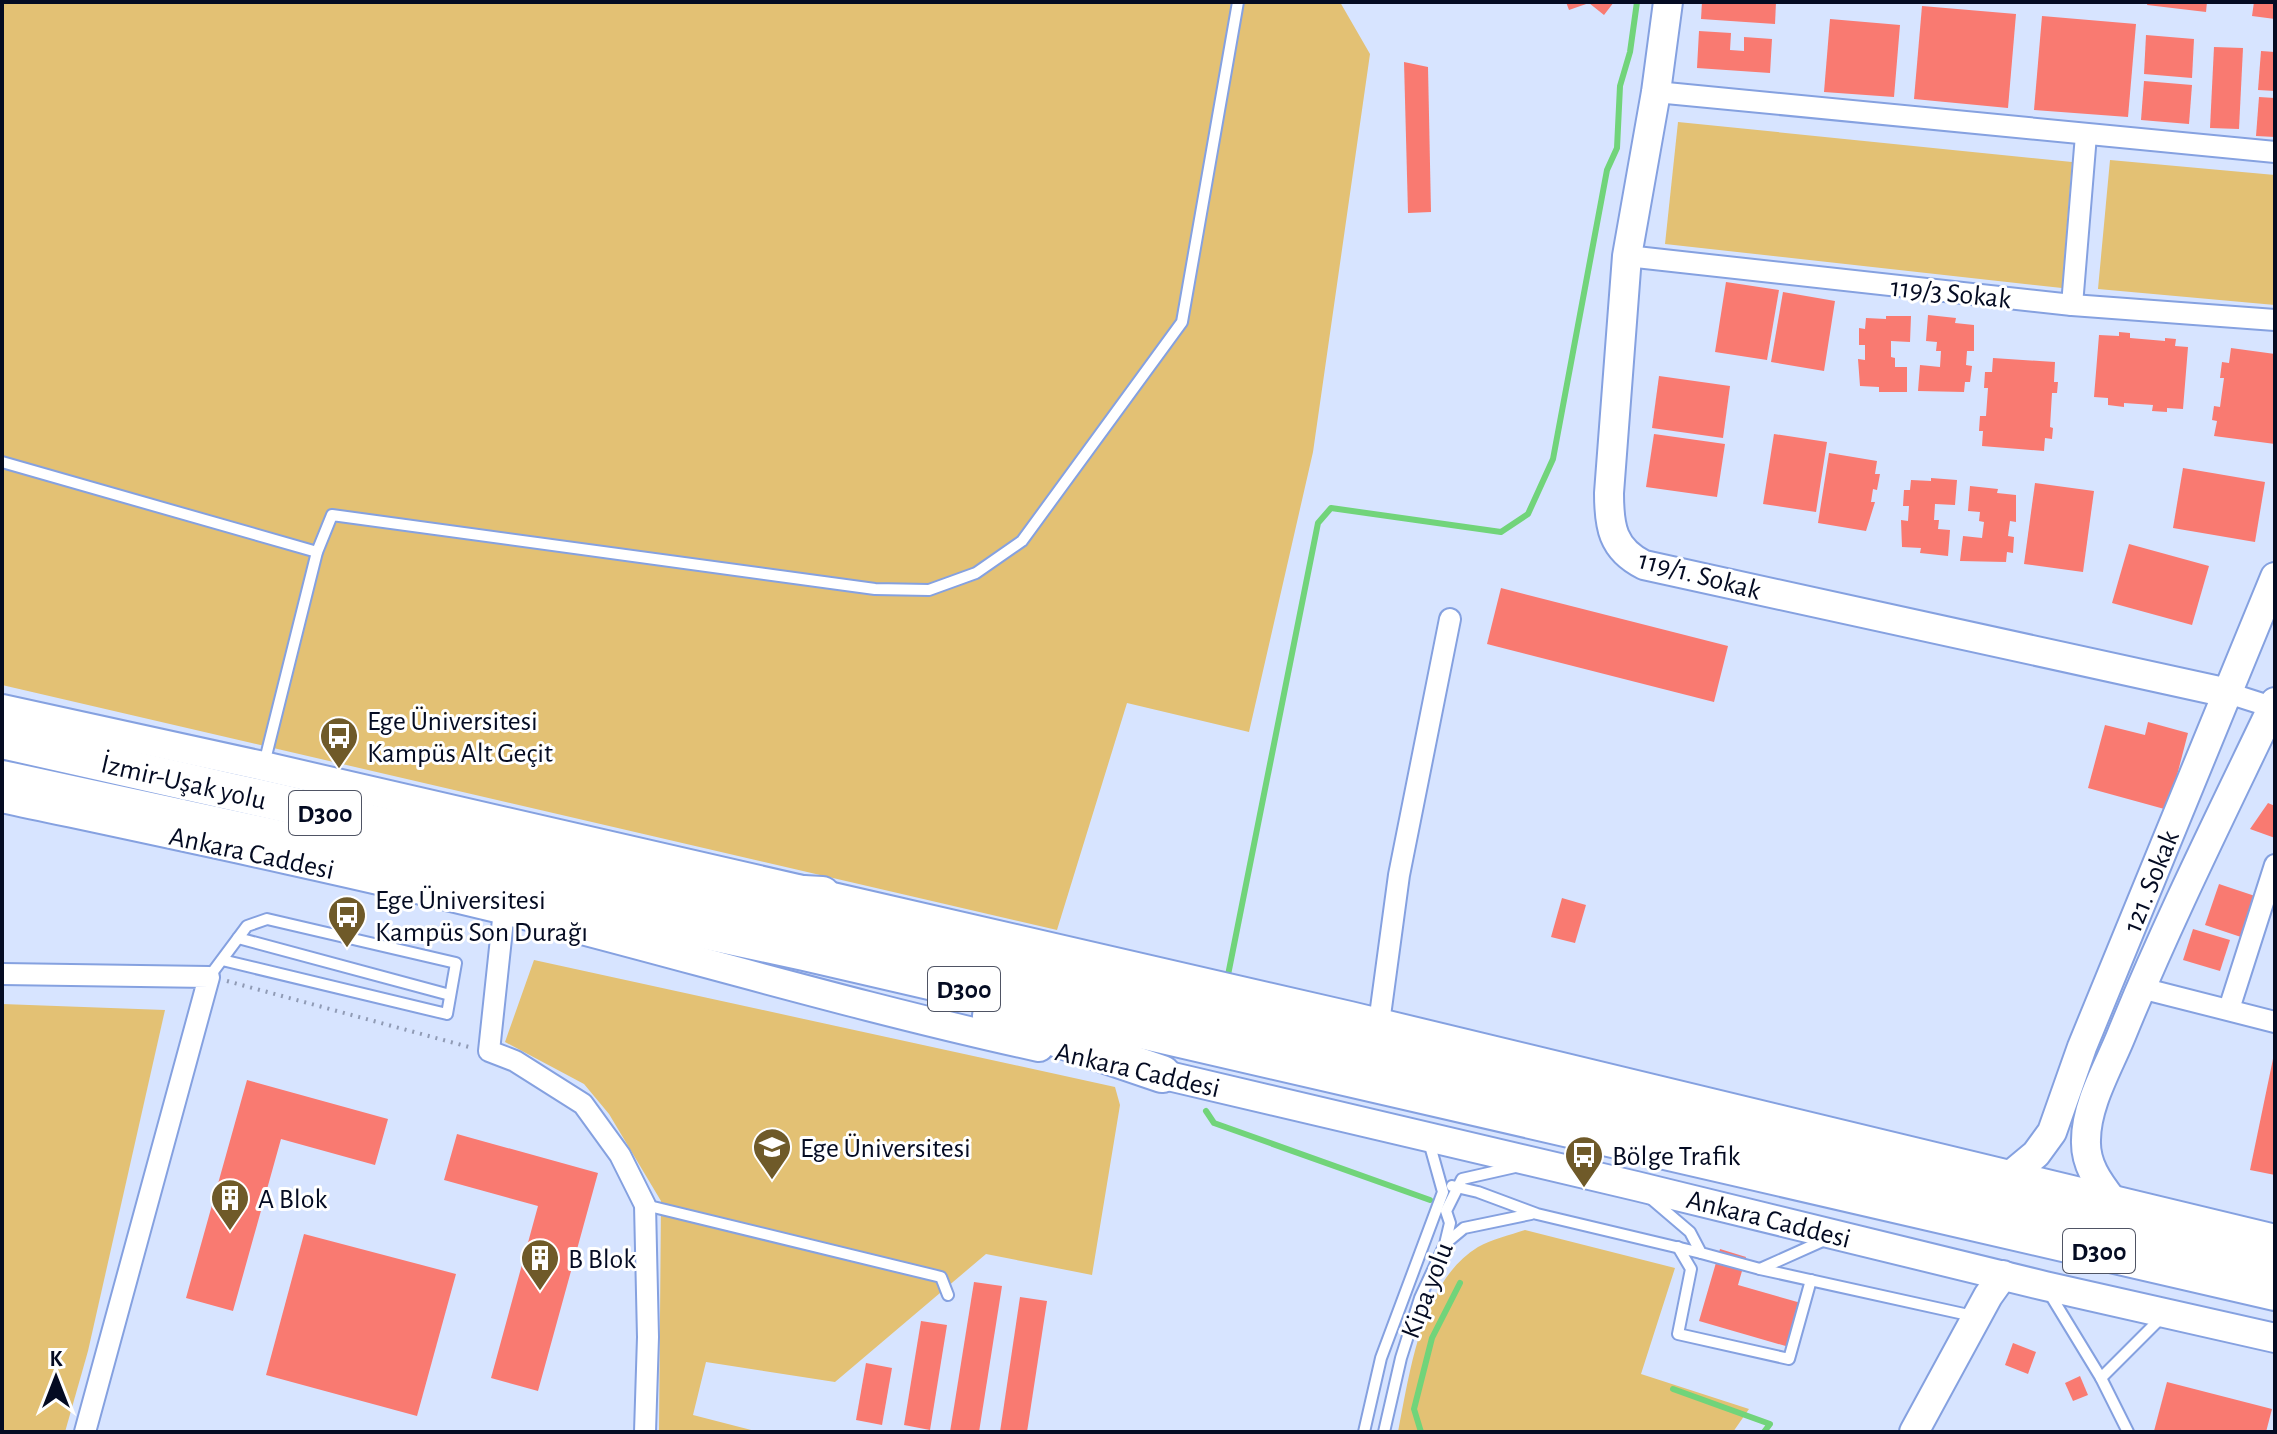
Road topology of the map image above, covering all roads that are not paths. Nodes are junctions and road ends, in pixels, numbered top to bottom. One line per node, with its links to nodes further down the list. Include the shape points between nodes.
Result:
1 (1238, 2): 10 (lane, via 1182,322 1022,541 976,573 929,590 875,589 332,515)
2 (1668, 2): 3 (main road, 119/1. Sokak)
3 (1656, 92): 4 (street); 6 (main road, 119/1. Sokak)
4 (2086, 135): 5 (street); 7 (street)
5 (2275, 152)
6 (1627, 256): 7 (street, 119/3 Sokak); 13 (main road, 119/1. Sokak, via 1609,521 1629,557 1644,565)
7 (2072, 305): 8 (street, 119/3 Sokak)
8 (2275, 320)
9 (2, 462): 10 (lane)
10 (317, 552): 17 (lane)
11 (2275, 577): 13 (main road, 121. Sokak)
12 (1450, 619): 33 (street, via 1399,875)
13 (2228, 693): 14 (street); 37 (main road, 121. Sokak, via 2052,1132)
14 (2274, 706): 29 (main road, 121. Sokak)
15 (2, 709): 17 (main road)
16 (2, 740): 21 (highway, İzmir-Uşak yolu / D300)
17 (263, 766): 22 (main road)
18 (2, 779): 25 (highway, Ankara Caddesi / D300)
19 (2, 798): 23 (main road, Ankara Caddesi)
20 (2275, 865): 31 (street)
21 (648, 886): 22 (highway); 41 (highway, Ankara Caddesi / D300)
22 (822, 895): 33 (main road)
23 (504, 910): 34 (main road, Ankara Caddesi, via 944,1027); 43 (street, via 489,1051 515,1061 583,1104 620,1155)
24 (238, 938): 26 (lane); 30 (lane); 30 (lane, via 247,926 267,919 456,963)
25 (804, 952): 34 (highway); 41 (highway, Ankara Caddesi / D300)
26 (222, 960): 28 (lane); 30 (lane, via 447,1014)
27 (2, 974): 28 (street)
28 (209, 977): 61 (street)
29 (2141, 988): 31 (street); 42 (main road, 121. Sokak, via 2092,1108 2086,1140 2089,1163)
30 (450, 995)
31 (2229, 1009): 32 (street)
32 (2275, 1022)
33 (1379, 1023): 37 (main road)
34 (1162, 1074): 35 (main road, Ankara Caddesi)
35 (1426, 1136): 36 (main road, Ankara Caddesi); 40 (lane)
36 (1536, 1162): 38 (lane, via 1462,1179); 39 (main road, Ankara Caddesi)
37 (2012, 1174): 42 (main road)
38 (1458, 1186): 40 (lane); 44 (lane); 47 (lane, Kipa yolu, via 1446,1211 1450,1229)
39 (1636, 1186): 45 (main road, Ankara Caddesi); 49 (lane, via 1690,1232)
40 (1443, 1192): 63 (lane, Kipa yolu, via 1381,1358)
41 (1927, 1195): 50 (highway, Ankara Caddesi / D300); 55 (highway, Ankara Caddesi / D300)
42 (2112, 1200): 46 (main road)
43 (645, 1205): 56 (lane, via 941,1277); 62 (street)
44 (1537, 1214): 47 (lane, via 1464,1228); 48 (lane)
45 (1837, 1235): 51 (lane); 52 (main road, Ankara Caddesi)
46 (2275, 1239)
47 (1445, 1244): 64 (lane, Kipa yolu, via 1420,1298)
48 (1678, 1247): 49 (lane); 53 (lane, via 1691,1269 1678,1334 1789,1359)
49 (1701, 1253): 51 (lane)
50 (2275, 1262)
51 (1760, 1269): 53 (lane)
52 (2003, 1275): 54 (main road, Ankara Caddesi); 58 (main road)
53 (1811, 1280): 58 (lane)
54 (2045, 1286): 57 (main road, Ankara Caddesi); 60 (lane)
55 (2275, 1292)
56 (948, 1295)
57 (2167, 1313): 59 (main road, Ankara Caddesi); 60 (lane)
58 (1977, 1317): 65 (main road)
59 (2275, 1338)
60 (2101, 1378): 66 (lane)
61 (85, 1432)
62 (645, 1432)
63 (1364, 1432)
64 (1384, 1432)
65 (1914, 1432)
66 (2128, 1432)

